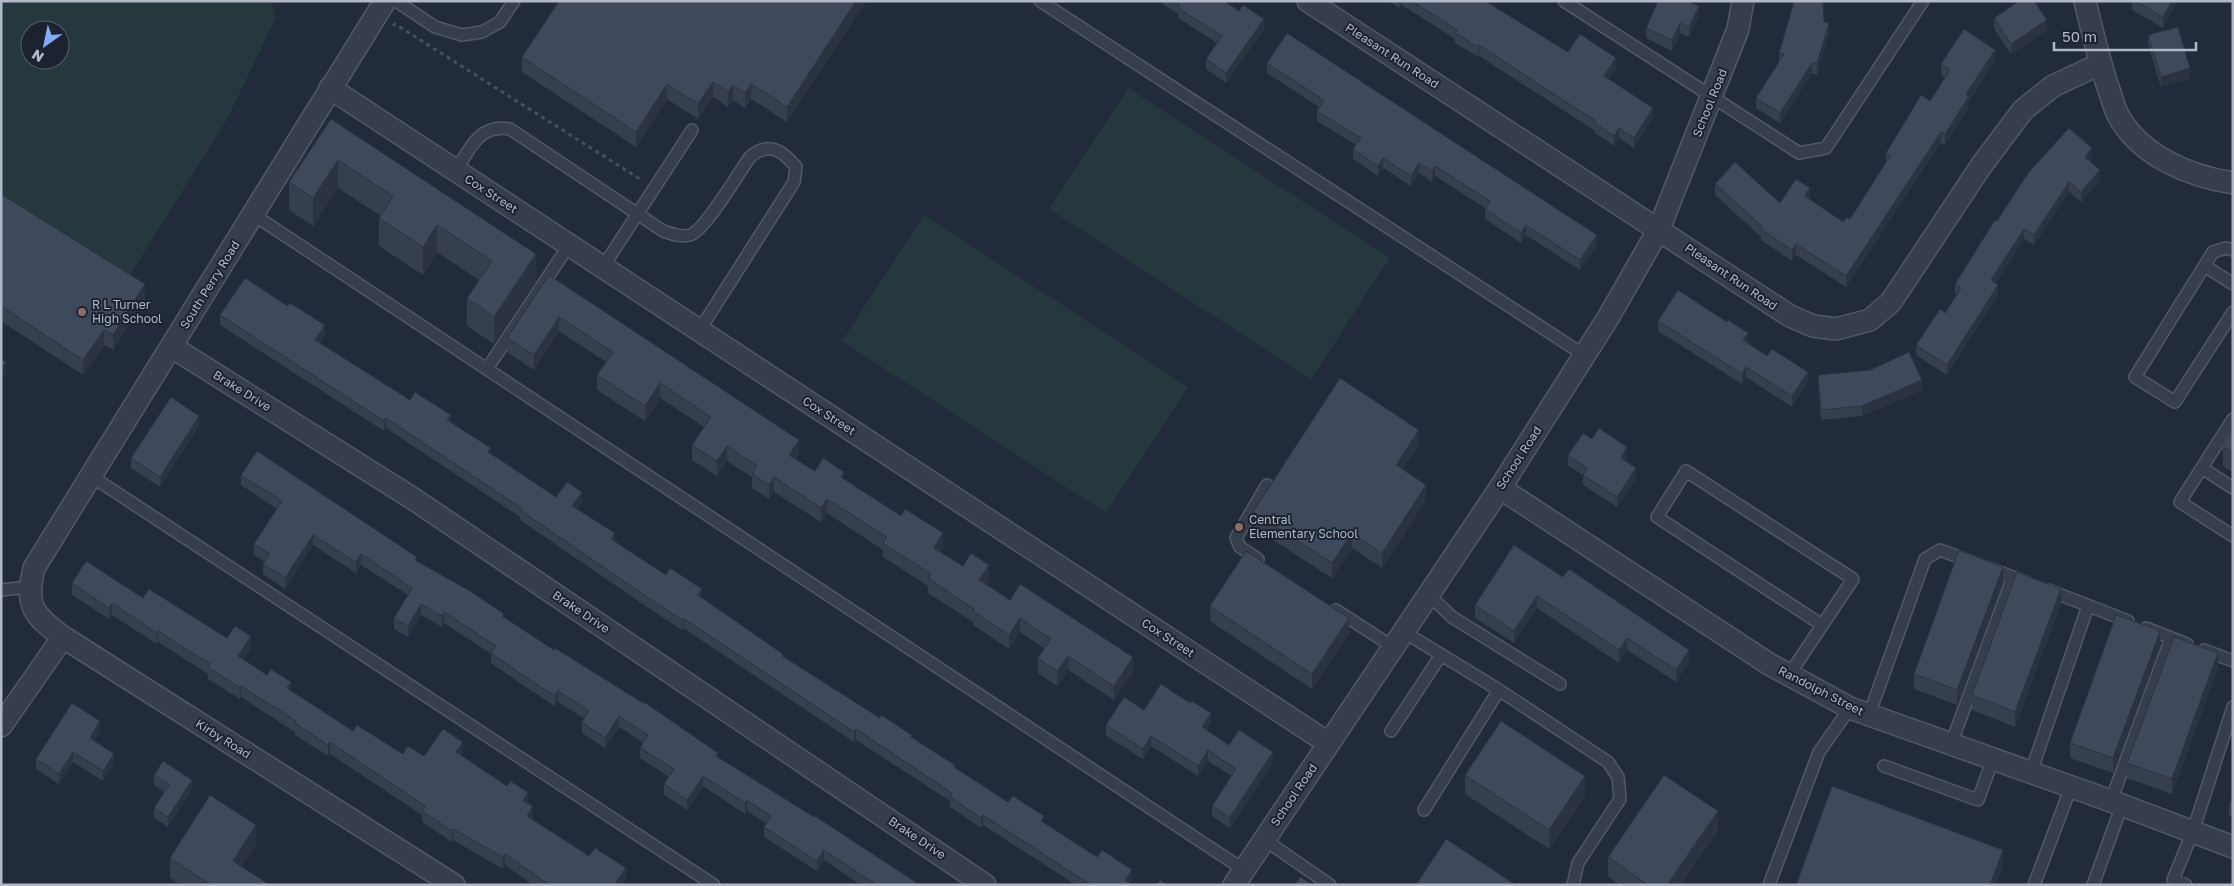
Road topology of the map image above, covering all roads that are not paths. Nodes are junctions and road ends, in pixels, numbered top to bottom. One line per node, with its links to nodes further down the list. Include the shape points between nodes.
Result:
1 (385, 1): 11 (street, South Perry Road)
2 (396, 1): 3 (lane, via 434,27 462,35 482,32 500,22)
3 (514, 1)
4 (1040, 1): 27 (lane)
5 (1308, 1): 18 (street, Pleasant Run Road)
6 (1564, 1): 12 (lane)
7 (1743, 1): 12 (street, School Road, via 1738,29)
8 (1923, 1): 12 (lane, via 1826,148 1799,153)
9 (2085, 1): 10 (street)
10 (2100, 64): 15 (street, via 2118,115 2152,154 2185,169); 18 (street, Pleasant Run Road, via 2053,86 2023,110 1981,166 1891,302 1870,320 1836,329 1812,326 1790,316)
11 (330, 88): 14 (street, Cox Street); 17 (street, South Perry Road)
12 (1712, 97): 18 (street, School Road)
13 (692, 130): 16 (lane)
14 (456, 170): 16 (lane, via 482,134 496,127 510,129); 19 (street, Cox Street)
15 (2233, 184)
16 (637, 214): 22 (lane); 25 (lane, via 663,231 678,236 692,235 704,225 750,157 760,149 774,149 788,157 796,167 794,182)
17 (254, 215): 26 (street, South Perry Road); 28 (lane)
18 (1659, 228): 27 (street, School Road)
19 (568, 244): 22 (street, Cox Street); 28 (lane)
20 (2233, 250): 21 (lane, via 2226,248 2213,252)
21 (2205, 266): 23 (lane); 24 (lane, via 2135,377 2175,402)
22 (603, 267): 25 (street, Cox Street)
23 (2233, 284)
24 (2233, 312)
25 (700, 331): 56 (street, Cox Street)
26 (172, 347): 31 (street, South Perry Road); 70 (street, Brake Drive, via 412,498)
27 (1584, 355): 33 (street, School Road)
28 (486, 369): 67 (lane)
29 (2233, 419): 30 (lane)
30 (2202, 468): 34 (lane); 35 (lane, via 2180,502)
31 (91, 476): 38 (street, South Perry Road); 69 (lane)
32 (1267, 485): 36 (lane, via 1236,538 1240,547)
33 (1500, 488): 40 (street, School Road); 49 (street, Randolph Street)
34 (2233, 488)
35 (2233, 536)
36 (1272, 568)
37 (2013, 577): 42 (lane); 53 (lane, via 1940,550 1925,559); 57 (lane)
38 (31, 578): 39 (lane); 44 (street, Kirby Road, via 31,603 40,620)
39 (1, 590)
40 (1428, 594): 46 (street, School Road); 50 (lane, via 1452,617)
41 (1327, 604): 46 (lane)
42 (2088, 606): 45 (lane); 60 (lane)
43 (1822, 625): 43 (lane, via 1853,579 1686,471 1657,517); 49 (lane)
44 (63, 637): 54 (street); 68 (street, Kirby Road)
45 (2171, 638): 48 (lane); 62 (lane)
46 (1398, 639): 47 (lane); 56 (street, School Road)
47 (1441, 655): 51 (lane); 55 (lane)
48 (2233, 661)
49 (1789, 675): 53 (street, Randolph Street)
50 (1560, 684)
51 (1499, 690): 63 (lane); 72 (lane, via 1608,762 1618,777 1620,799 1578,863)
52 (2233, 707): 64 (lane)
53 (1859, 711): 57 (street, Randolph Street); 73 (lane, via 1819,752)
54 (1, 726)
55 (1391, 731)
56 (1328, 743): 65 (street, School Road)
57 (1951, 744): 58 (street, Randolph Street)
58 (1993, 759): 59 (lane, via 1978,800); 60 (street, Randolph Street)
59 (1884, 766)
60 (2031, 772): 61 (street, Randolph Street)
61 (2071, 787): 62 (street, Randolph Street); 74 (lane)
62 (2117, 803): 64 (street, Randolph Street); 75 (lane)
63 (1424, 810)
64 (2193, 832): 66 (street, Randolph Street); 76 (lane, via 2173,880)
65 (1264, 840): 67 (street, School Road); 71 (lane)
66 (2233, 847)
67 (1240, 877)
68 (454, 885)
69 (714, 885)
70 (985, 885)
71 (1330, 885)
72 (1573, 885)
73 (1769, 885)
74 (2034, 885)
75 (2093, 885)
76 (2186, 885)

